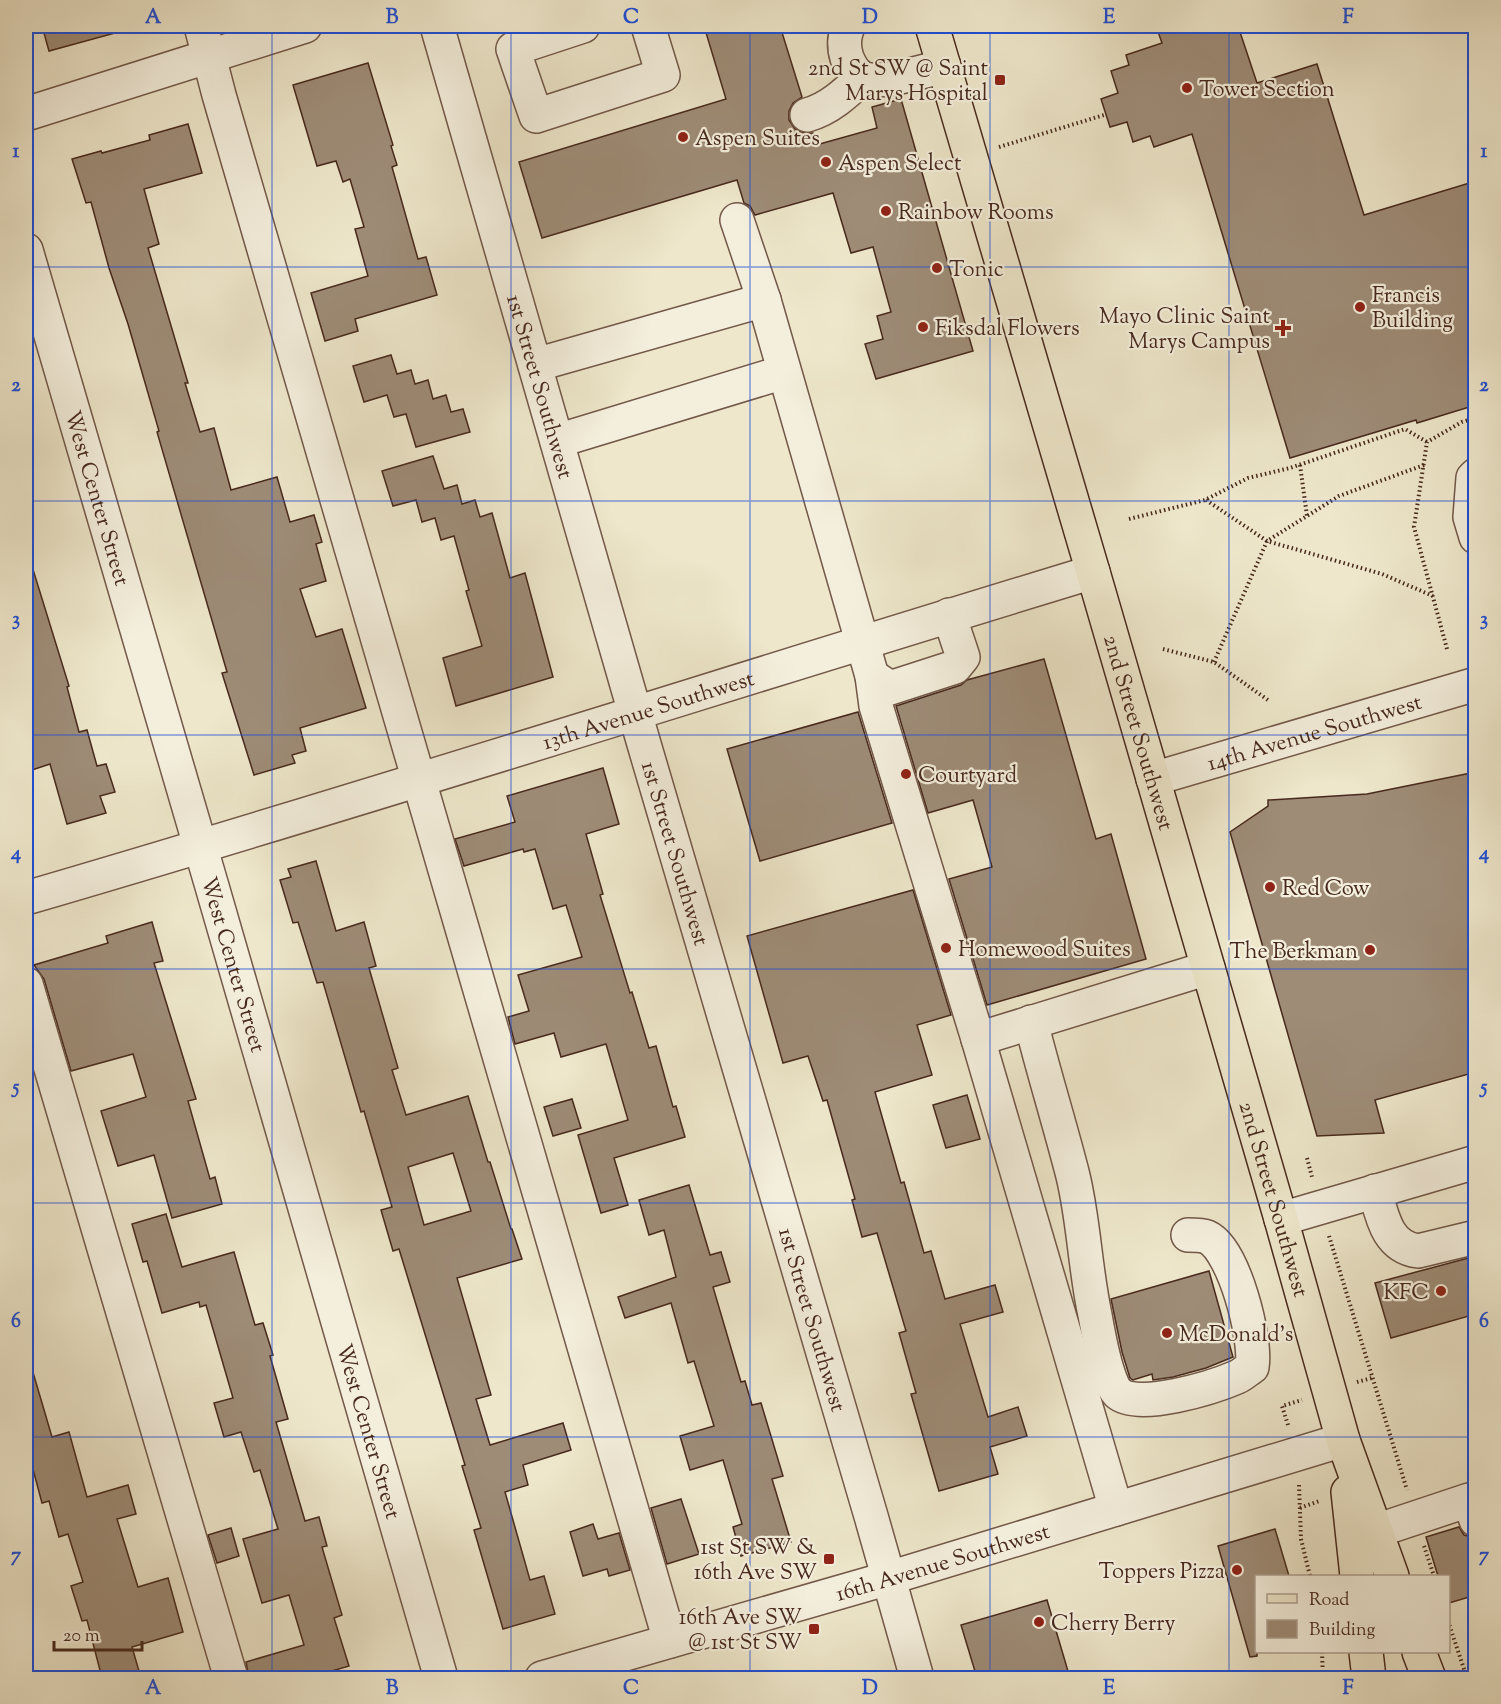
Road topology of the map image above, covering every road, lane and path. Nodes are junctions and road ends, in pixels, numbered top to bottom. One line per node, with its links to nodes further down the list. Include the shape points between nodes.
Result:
1 (305, 26): 7 (street)
2 (437, 26): 17 (street, 1st Street Southwest)
3 (583, 26): 4 (street, via 513,49 536,116 663,75)
4 (648, 26)
5 (848, 26): 9 (street, via 843,39 846,53 850,66)
6 (933, 26): 8 (main road, 2nd Street Southwest)
7 (205, 40): 10 (street); 42 (street)
8 (944, 66): 9 (street, via 877,81); 30 (main road, 2nd Street Southwest)
9 (862, 78): 11 (street, via 841,97)
10 (26, 114)
11 (807, 115)
12 (1104, 115): 13 (path)
13 (1029, 137)
14 (738, 220): 16 (street)
15 (26, 250): 43 (street, West Center Street)
16 (764, 300): 17 (street); 18 (street)
17 (535, 365): 20 (street, 1st Street Southwest)
18 (784, 372): 20 (street); 33 (street)
19 (1476, 417): 21 (path)
20 (557, 441): 40 (street, 1st Street Southwest)
21 (1427, 442): 22 (path, via 1405,429); 23 (path)
22 (1300, 465): 25 (path, via 1248,478); 26 (path)
23 (1424, 465): 26 (path, via 1338,496); 31 (path, via 1414,527)
24 (1476, 475): 28 (street)
25 (1205, 500): 27 (path); 29 (path)
26 (1307, 516): 29 (path)
27 (1129, 519)
28 (1474, 523)
29 (1267, 541): 31 (path, via 1382,574); 36 (path)
30 (1093, 572): 32 (street, 13th Avenue Southwest); 41 (main road, 2nd Street Southwest)
31 (1433, 596): 35 (path)
32 (950, 615): 33 (street, 13th Avenue Southwest); 37 (street, via 963,657 955,667 890,688)
33 (862, 642): 37 (street); 40 (street, 13th Avenue Southwest)
34 (1163, 649): 36 (path)
35 (1448, 649)
36 (1214, 662): 39 (path)
37 (872, 676): 48 (street, via 876,706)
38 (1476, 684): 41 (street, 14th Avenue Southwest)
39 (1268, 700)
40 (635, 712): 42 (street, 13th Avenue Southwest); 66 (street, 1st Street Southwest)
41 (1153, 778): 45 (main road, 2nd Street Southwest)
42 (418, 781): 43 (street, 13th Avenue Southwest); 68 (street)
43 (200, 847): 44 (street, 13th Avenue Southwest); 73 (street, West Center Street)
44 (26, 898)
45 (1208, 968): 47 (street); 51 (main road, 2nd Street Southwest)
46 (26, 984): 72 (street)
47 (1031, 1023): 48 (street); 55 (street, via 1073,1174 1088,1283 1109,1377)
48 (978, 1039): 56 (street)
49 (1476, 1162): 50 (street)
50 (1375, 1191): 51 (street); 53 (street, via 1384,1226 1409,1250)
51 (1281, 1219): 57 (main road, 2nd Street Southwest)
52 (1188, 1235): 55 (street, via 1207,1237 1221,1249 1236,1280 1251,1333 1251,1366 1222,1383 1173,1396 1138,1400)
53 (1476, 1237)
54 (1330, 1241): 58 (path)
55 (1118, 1393): 56 (street, via 1104,1419)
56 (1091, 1425): 60 (street)
57 (1343, 1440): 60 (street, 16th Avenue Southwest); 62 (main road, 2nd Street Southwest); 64 (main road, 2nd Street Southwest)
58 (1401, 1473)
59 (1300, 1508): 63 (path, via 1301,1539)
60 (1116, 1509): 66 (street, 16th Avenue Southwest)
61 (1476, 1520): 62 (street, via 1469,1500)
62 (1376, 1531): 65 (main road, 2nd Street Southwest)
63 (1310, 1575)
64 (1357, 1575)
65 (1392, 1575)
66 (889, 1578): 68 (street, 16th Avenue Southwest); 75 (street, 1st Street Southwest)
67 (1450, 1624): 79 (path)
68 (670, 1641): 74 (street, 16th Avenue Southwest)
69 (1322, 1653): 76 (path)
70 (1366, 1653): 77 (main road)
71 (1419, 1653): 78 (main road)
72 (231, 1678)
73 (441, 1678)
74 (542, 1678)
75 (917, 1678)
76 (1323, 1678)
77 (1369, 1678)
78 (1429, 1678)
79 (1467, 1678)

